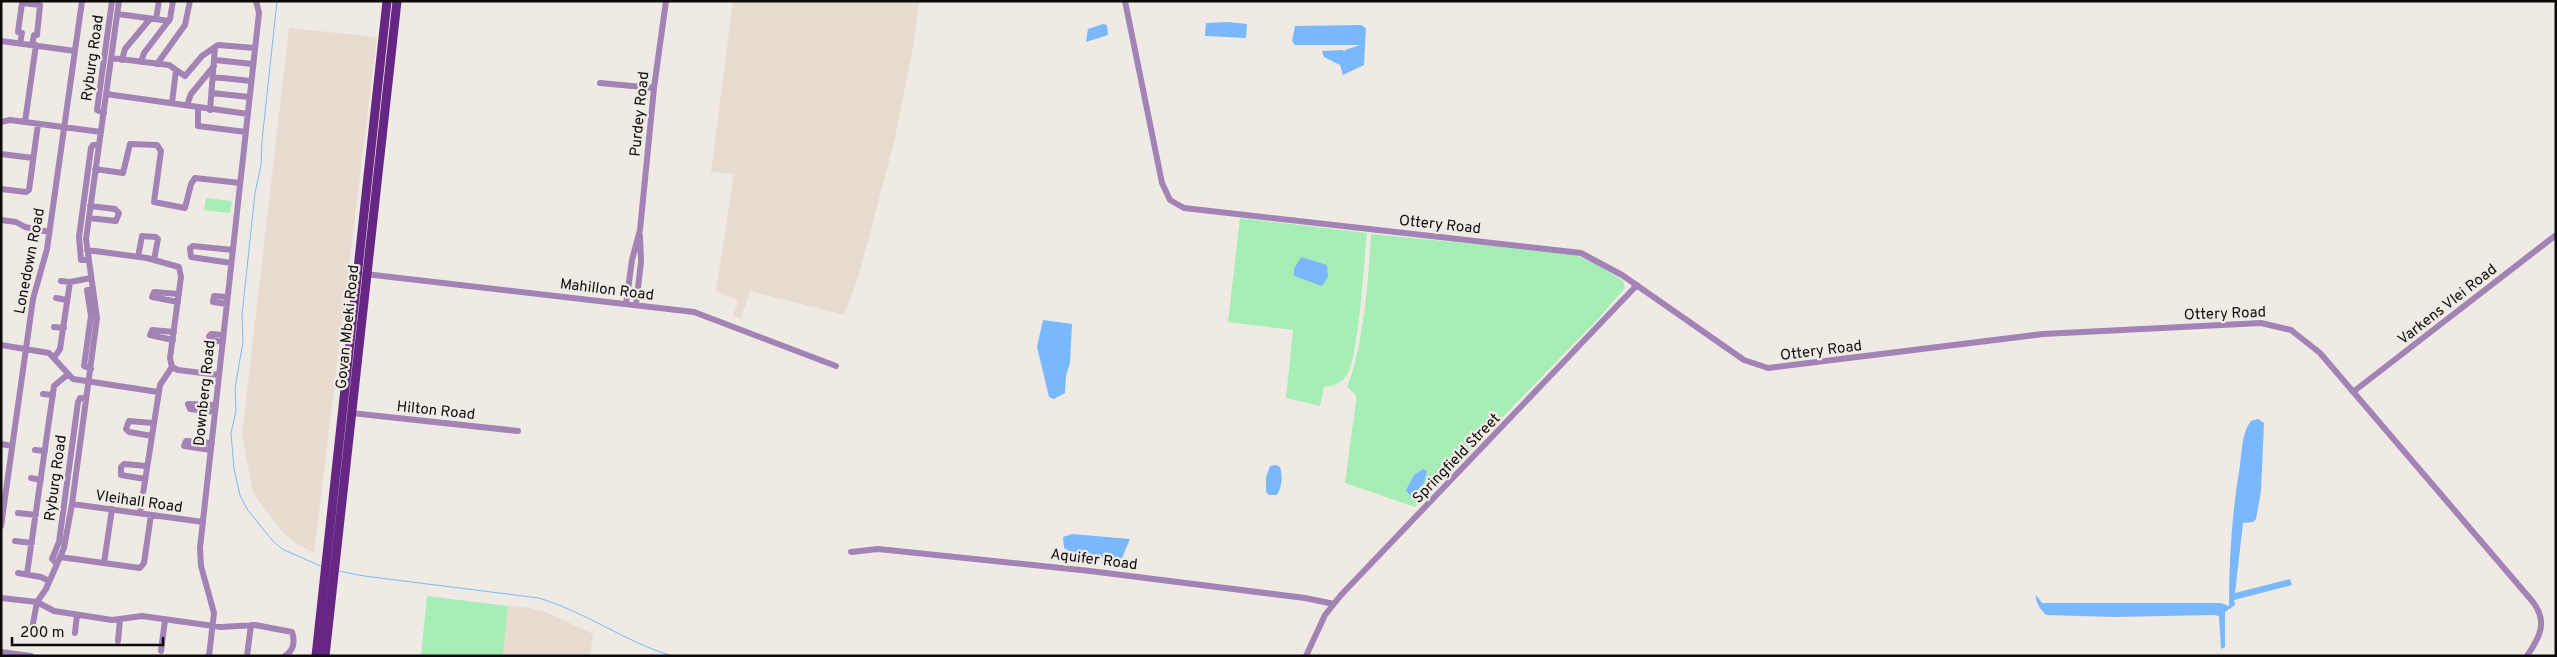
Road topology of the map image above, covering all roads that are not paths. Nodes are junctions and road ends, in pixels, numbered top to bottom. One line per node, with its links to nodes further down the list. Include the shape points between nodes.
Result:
1 (82, 1): 22 (street, Lonedown Road)
2 (112, 1): 41 (street, Ryburg Road, via 97,108 98,112)
3 (119, 1): 12 (street, Ryburg Road)
4 (158, 1): 13 (street)
5 (173, 1): 14 (street)
6 (190, 1): 26 (street, via 186,22)
7 (256, 1): 21 (street, Downberg Road, via 259,8)
8 (387, 1): 67 (main road, Govan Mbeki Road)
9 (397, 1): 67 (main road, Govan Mbeki Road)
10 (666, 1): 33 (street, Purdey Road)
11 (1125, 1): 71 (street, Ottery Road, via 1162,183 1167,195 1178,206 1198,211 1575,251 1594,258)
12 (118, 14): 13 (street); 23 (street, Ryburg Road)
13 (153, 19): 14 (street); 24 (street, via 125,49)
14 (169, 21): 25 (street, via 144,53)
15 (22, 33): 16 (street); 16 (street, via 18,32 22,3 40,5 37,35); 18 (street)
16 (34, 35): 19 (street)
17 (1, 40): 18 (street)
18 (20, 43): 19 (street)
19 (34, 45): 22 (street); 44 (street)
20 (215, 47): 21 (street, via 219,44); 27 (street); 29 (street, via 202,56 185,76)
21 (255, 48): 28 (street, Downberg Road)
22 (75, 51): 46 (street, Lonedown Road)
23 (111, 58): 24 (street); 35 (street, Ryburg Road)
24 (122, 60): 25 (street)
25 (141, 62): 26 (street)
26 (157, 64): 29 (street, via 169,65)
27 (215, 64): 28 (street); 30 (street); 38 (street, via 191,94)
28 (253, 64): 31 (street, Downberg Road)
29 (176, 70): 37 (street)
30 (213, 77): 31 (street); 34 (street)
31 (251, 81): 36 (street, Downberg Road)
32 (600, 83): 33 (street)
33 (654, 88): 58 (street, Purdey Road)
34 (212, 93): 36 (street); 40 (street)
35 (106, 94): 37 (street); 41 (street, Ryburg Road)
36 (250, 97): 42 (street, Downberg Road)
37 (172, 103): 38 (street)
38 (187, 105): 39 (street)
39 (198, 108): 40 (street); 48 (street, via 198,126)
40 (210, 110): 42 (street)
41 (104, 113): 47 (street, Ryburg Road)
42 (248, 114): 48 (street, Downberg Road)
43 (1, 122): 44 (street)
44 (25, 122): 45 (street)
45 (38, 124): 46 (street); 51 (street)
46 (64, 127): 47 (street); 59 (street, Lonedown Road)
47 (101, 132): 49 (street, Ryburg Road)
48 (246, 132): 53 (street, Downberg Road)
49 (99, 145): 52 (street, Ryburg Road); 64 (street, Ryburg Road, via 91,148 79,246 82,260)
50 (1, 154): 51 (street)
51 (33, 158): 54 (street, via 28,191)
52 (95, 169): 53 (street, via 123,173 130,144 157,145 161,150 154,202 185,208 195,178); 55 (street, Ryburg Road)
53 (240, 183): 62 (street, Downberg Road)
54 (1, 188)
55 (90, 206): 56 (street, Ryburg Road); 56 (street, via 119,212 116,222)
56 (89, 218): 61 (street, Ryburg Road)
57 (1, 220): 59 (street)
58 (640, 230): 76 (street, Purdey Road); 77 (street, Purdey Road, via 641,262)
59 (49, 232): 81 (street, Lonedown Road, via 45,262 33,299)
60 (2556, 235): 89 (street, Varkens Vlei Road)
61 (87, 250): 63 (street); 64 (street, Ryburg Road)
62 (233, 250): 66 (street, Downberg Road); 66 (street, via 193,246 189,255)
63 (138, 257): 65 (street); 65 (street, via 142,236 157,237)
64 (88, 260): 68 (street, Ryburg Road)
65 (154, 260): 84 (street, via 179,267 181,277 170,361)
66 (231, 263): 72 (street, Downberg Road)
67 (362, 273): 76 (street, Mahillon Road); 93 (main road, Govan Mbeki Road); 121 (main road, Govan Mbeki Road)
68 (91, 278): 70 (street); 87 (street, Ryburg Road, via 97,318)
69 (61, 281): 70 (street)
70 (70, 282): 74 (street)
71 (1637, 285): 89 (street, Ottery Road, via 1744,360 1763,368 2048,334 2268,324 2291,330 2308,342); 128 (street, Springfield Street)
72 (227, 296): 75 (street, Downberg Road); 75 (street, via 214,296 212,299)
73 (56, 298): 74 (street)
74 (67, 300): 79 (street)
75 (226, 304): 86 (street, Downberg Road)
76 (626, 304): 77 (street, Mahillon Road)
77 (636, 305): 83 (street, Mahillon Road, via 704,314)
78 (54, 327): 79 (street)
79 (64, 328): 82 (street, via 60,350)
80 (1, 345): 81 (street)
81 (27, 349): 82 (street, via 44,351); 100 (street, Lonedown Road)
82 (54, 358): 85 (street)
83 (836, 366)
84 (172, 367): 86 (street); 88 (street)
85 (67, 374): 87 (street, via 73,379); 91 (street, via 56,382)
86 (219, 375): 114 (street, Downberg Road)
87 (88, 382): 88 (street); 92 (street, Ryburg Road)
88 (158, 392): 96 (street)
89 (2353, 392): 146 (street, Ottery Road, via 2539,610 2542,629)
90 (42, 394): 91 (street)
91 (53, 395): 95 (street)
92 (86, 399): 108 (street, Ryburg Road); 119 (street, Ryburg Road, via 80,398 78,402 59,542 52,559)
93 (351, 413): 97 (street, Hilton Road); 121 (main road, Govan Mbeki Road)
94 (39, 422): 95 (street)
95 (49, 423): 102 (street)
96 (153, 423): 98 (street); 98 (street, via 129,421 126,429)
97 (518, 431)
98 (152, 436): 103 (street)
99 (1, 444): 100 (street)
100 (12, 446): 107 (street, Lonedown Road)
101 (35, 450): 102 (street)
102 (45, 451): 106 (street)
103 (147, 466): 105 (street); 105 (street, via 121,466 121,475)
104 (31, 478): 106 (street)
105 (146, 479): 111 (street)
106 (41, 480): 112 (street)
107 (3, 495): 115 (street, Lonedown Road)
108 (72, 504): 109 (street, Vleihall Road); 119 (street, Ryburg Road)
109 (112, 509): 111 (street, Vleihall Road); 120 (street)
110 (18, 513): 112 (street)
111 (140, 513): 113 (street, Vleihall Road)
112 (36, 515): 117 (street)
113 (151, 515): 114 (street, Vleihall Road); 120 (street, via 142,566)
114 (203, 522): 132 (street, Downberg Road, via 200,558 212,602)
115 (1, 526)
116 (15, 540): 117 (street)
117 (32, 543): 123 (street)
118 (851, 552): 128 (street, Aquifer Road, via 878,549 1045,566)
119 (59, 561): 120 (street); 125 (street, Ryburg Road)
120 (104, 563)
121 (330, 565): 124 (main road, Govan Mbeki Road)
122 (18, 573): 123 (street)
123 (27, 574): 125 (street)
124 (329, 577): 143 (main road, Govan Mbeki Road); 144 (main road, Govan Mbeki Road)
125 (49, 581): 127 (street, Ryburg Road)
126 (1, 598): 127 (street)
127 (37, 602): 129 (street, via 54,611); 134 (street, Ryburg Road)
128 (1334, 604): 145 (street, Springfield Street)
129 (77, 614): 130 (street); 135 (street)
130 (120, 620): 131 (street, via 139,616); 136 (street)
131 (165, 620): 132 (street); 138 (street)
132 (213, 625): 133 (street, via 237,628); 140 (street, Downberg Road)
133 (251, 625): 141 (street); 142 (street, via 292,632 292,650)
134 (32, 629)
135 (75, 633)
136 (118, 641)
137 (1, 652): 139 (street)
138 (161, 652)
139 (31, 656)
140 (209, 656)
141 (247, 656)
142 (285, 656)
143 (316, 656)
144 (324, 656)
145 (1306, 656)
146 (2527, 656)

